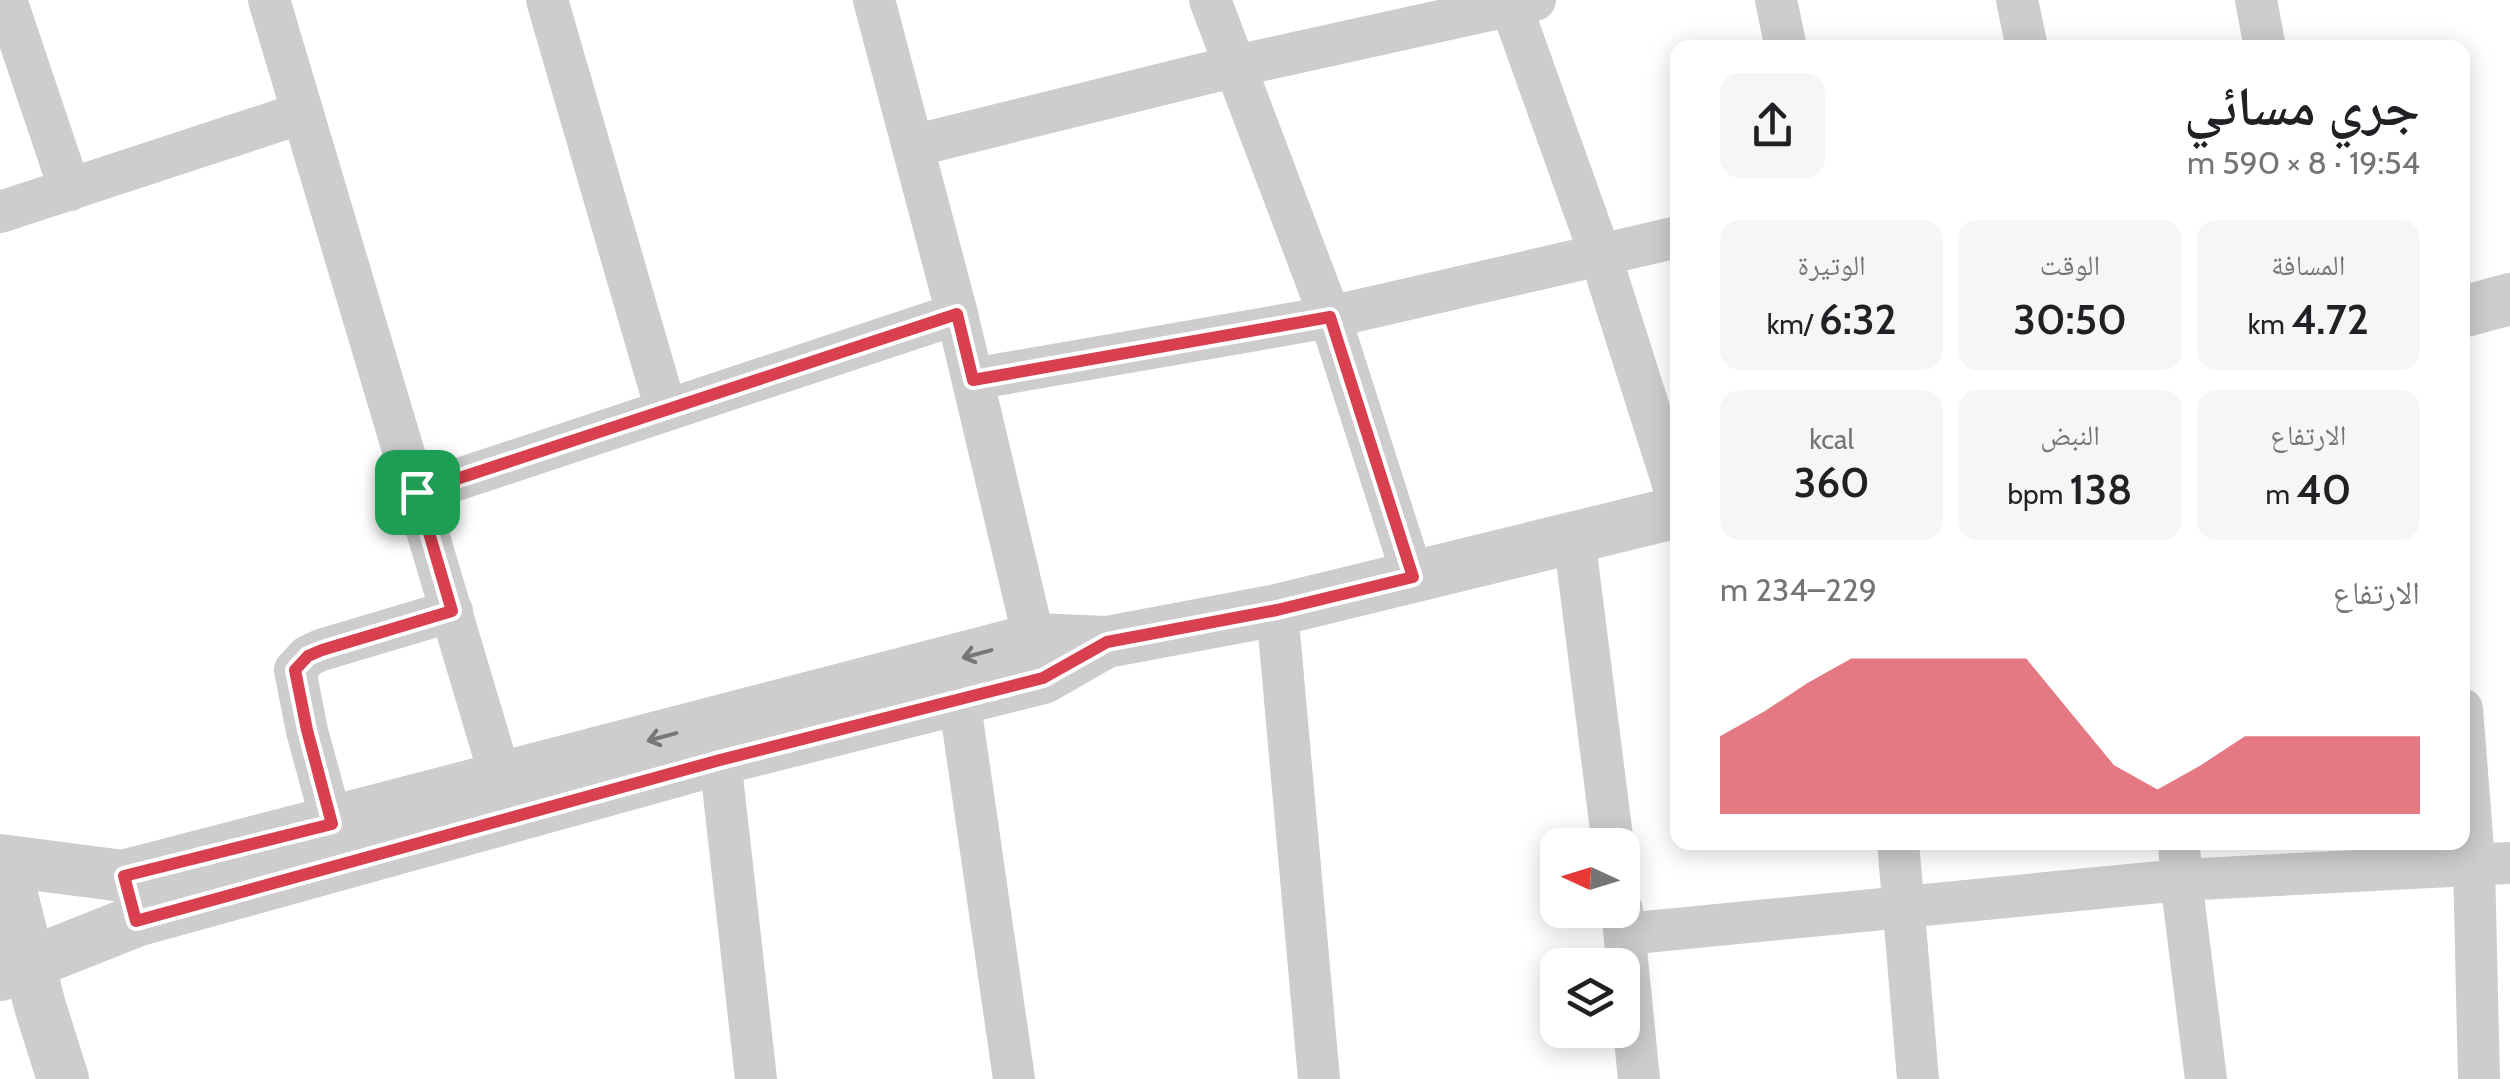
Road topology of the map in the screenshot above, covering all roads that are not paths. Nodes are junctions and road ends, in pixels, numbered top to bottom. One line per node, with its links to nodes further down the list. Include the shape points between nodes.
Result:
1 (6, 0): 16 (street)
2 (270, 0): 14 (street)
3 (547, 0): 25 (street)
4 (874, 0): 15 (street)
5 (1210, 0): 13 (street)
6 (1776, 0): 10 (street)
7 (2017, 0): 11 (street)
8 (2256, 0): 12 (street)
9 (1518, 2): 13 (street); 19 (street)
10 (1784, 40)
11 (2025, 40)
12 (2264, 40)
13 (1236, 66): 15 (street); 23 (street)
14 (302, 113): 16 (street); 27 (street)
15 (912, 146): 22 (street)
16 (70, 190): 17 (street)
17 (0, 212)
18 (1670, 239): 19 (street)
19 (1600, 254): 23 (street); 26 (street)
20 (2510, 300): 21 (street)
21 (2470, 310)
22 (957, 314): 24 (street); 25 (street)
23 (1330, 317): 24 (street); 30 (street)
24 (973, 380): 33 (street)
25 (666, 410): 27 (street)
26 (1670, 475)
27 (417, 492): 32 (street)
28 (1670, 514): 29 (street)
29 (1574, 537): 30 (street); 39 (street)
30 (1413, 577): 31 (street)
31 (1277, 610): 33 (street); 53 (street)
32 (452, 611): 37 (street); 38 (street, via 322,650 295,670)
33 (1039, 658): 34 (street); 37 (street, one-way to 37)
34 (960, 698): 36 (street); 52 (street)
35 (2470, 749): 43 (street)
36 (720, 760): 45 (street); 51 (street)
37 (501, 779): 38 (street)
38 (332, 824): 45 (street)
39 (1611, 828)
40 (1899, 850): 46 (street)
41 (0, 860): 45 (street)
42 (2180, 861): 43 (street); 46 (street); 56 (street)
43 (2492, 862): 57 (street)
44 (0, 872): 49 (street, via 12,895)
45 (130, 899): 49 (street)
46 (1902, 905): 47 (street); 55 (street)
47 (1640, 921)
48 (1624, 928): 54 (street)
49 (15, 969): 50 (street)
50 (63, 1079)
51 (756, 1079)
52 (1014, 1079)
53 (1319, 1079)
54 (1638, 1079)
55 (1918, 1079)
56 (2206, 1079)
57 (2479, 1079)

